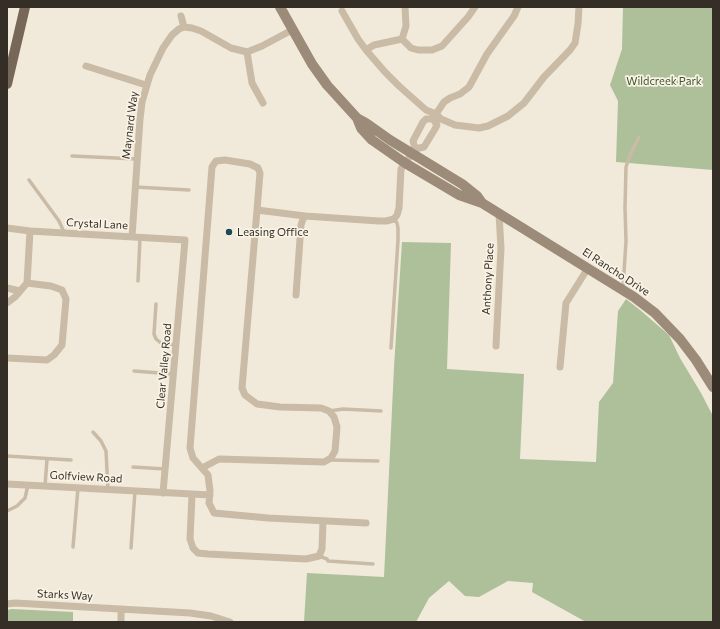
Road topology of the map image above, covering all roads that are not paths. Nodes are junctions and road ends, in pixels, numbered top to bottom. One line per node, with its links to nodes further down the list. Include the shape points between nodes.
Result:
1 (25, 7): 15 (main road)
2 (280, 7): 10 (main road, El Rancho Drive)
3 (405, 7): 11 (street, via 406,26)
4 (475, 7): 11 (street, via 442,46 432,50 418,50 411,48)
5 (518, 7): 18 (street, via 469,87 444,102)
6 (579, 7): 18 (street, via 575,43 528,99 508,116 479,128 455,125)
7 (342, 11): 12 (street)
8 (181, 16): 9 (street)
9 (184, 28): 13 (street, via 196,29 231,48); 16 (street, Maynard Way, via 172,35)
10 (292, 30): 13 (street); 19 (main road, El Rancho Drive, via 327,85)
11 (402, 39): 12 (street, via 374,45)
12 (366, 50): 18 (street, via 399,86)
13 (247, 52): 17 (street, via 252,83)
14 (86, 66): 16 (street)
15 (7, 84)
16 (146, 85): 25 (street, Maynard Way)
17 (263, 103)
18 (435, 117): 20 (street, via 426,119); 21 (street, via 437,125)
19 (357, 118): 23 (main road, El Rancho Drive); 26 (main road, El Rancho Drive, via 365,134)
20 (419, 130): 21 (street); 23 (street, via 413,141)
21 (430, 136): 23 (street, via 424,147)
22 (639, 137): 45 (lane, via 626,167)
23 (413, 151): 26 (street); 30 (main road, El Rancho Drive, via 462,184 477,196)
24 (72, 156): 25 (lane)
25 (137, 159): 28 (street, Maynard Way)
26 (405, 163): 30 (main road, El Rancho Drive); 34 (street, via 401,169 399,208)
27 (29, 180): 37 (lane, via 59,221)
28 (135, 187): 29 (lane); 38 (street, Maynard Way)
29 (189, 190)
30 (482, 204): 32 (main road, El Rancho Drive)
31 (257, 210): 33 (street); 58 (street, via 242,388 245,395 257,404 321,408); 67 (street, via 260,173 258,168 250,164 216,161 212,167 190,448 192,458)
32 (499, 214): 41 (main road, El Rancho Drive); 51 (street, Anthony Place, via 501,248)
33 (305, 216): 34 (street, via 379,221); 47 (street, via 301,225)
34 (394, 219): 52 (lane, via 398,228 398,240)
35 (7, 228): 36 (street, Crystal Lane)
36 (30, 231): 37 (street, Crystal Lane); 43 (street)
37 (64, 233): 38 (street, Crystal Lane)
38 (132, 237): 39 (street, Crystal Lane)
39 (140, 238): 40 (street, Crystal Lane); 42 (lane)
40 (185, 240): 50 (street, Clear Valley Road)
41 (588, 268): 45 (main road, El Rancho Drive); 54 (street, via 566,303)
42 (138, 281)
43 (27, 283): 46 (street); 53 (street, via 62,290 66,298 62,345 47,360)
44 (7, 288): 46 (street)
45 (623, 289): 57 (main road, El Rancho Drive, via 670,328 691,352)
46 (20, 291): 48 (street)
47 (296, 295)
48 (7, 303)
49 (156, 304): 50 (lane, via 156,339 161,343)
50 (177, 345): 56 (street, Clear Valley Road)
51 (496, 346)
52 (391, 348)
53 (7, 358)
54 (560, 367)
55 (134, 371): 56 (lane)
56 (174, 374): 68 (street, Clear Valley Road)
57 (713, 387)
58 (329, 411): 59 (lane); 64 (street, via 337,427 335,451)
59 (381, 411)
60 (93, 432): 73 (lane, via 106,451)
61 (7, 456): 62 (lane)
62 (47, 458): 63 (lane); 71 (lane)
63 (71, 460)
64 (327, 460): 65 (lane); 67 (street, via 324,462 219,459)
65 (378, 461)
66 (133, 467): 68 (lane)
67 (202, 468): 77 (street, via 208,475)
68 (165, 469): 75 (street, Clear Valley Road)
69 (7, 484): 70 (street, Golfview Road)
70 (28, 485): 71 (street, Golfview Road); 78 (lane, via 25,498)
71 (46, 486): 72 (street, Golfview Road)
72 (78, 488): 73 (street, Golfview Road); 81 (lane)
73 (108, 490): 74 (street, Golfview Road)
74 (135, 491): 75 (street, Golfview Road); 82 (lane)
75 (163, 493): 76 (street, Golfview Road)
76 (192, 494): 77 (street, Golfview Road); 83 (street, via 190,538 193,548 198,553 306,559)
77 (210, 495): 79 (street, via 209,503 214,513)
78 (7, 511)
79 (323, 521): 80 (street); 83 (street, via 322,550)
80 (366, 523)
81 (74, 547)
82 (131, 548)
83 (319, 556): 84 (lane, via 328,561)
84 (373, 564)
85 (7, 604): 86 (street, Starks Way)
86 (121, 609): 87 (street); 88 (street, Starks Way, via 190,613)
87 (121, 622)
88 (230, 622)

